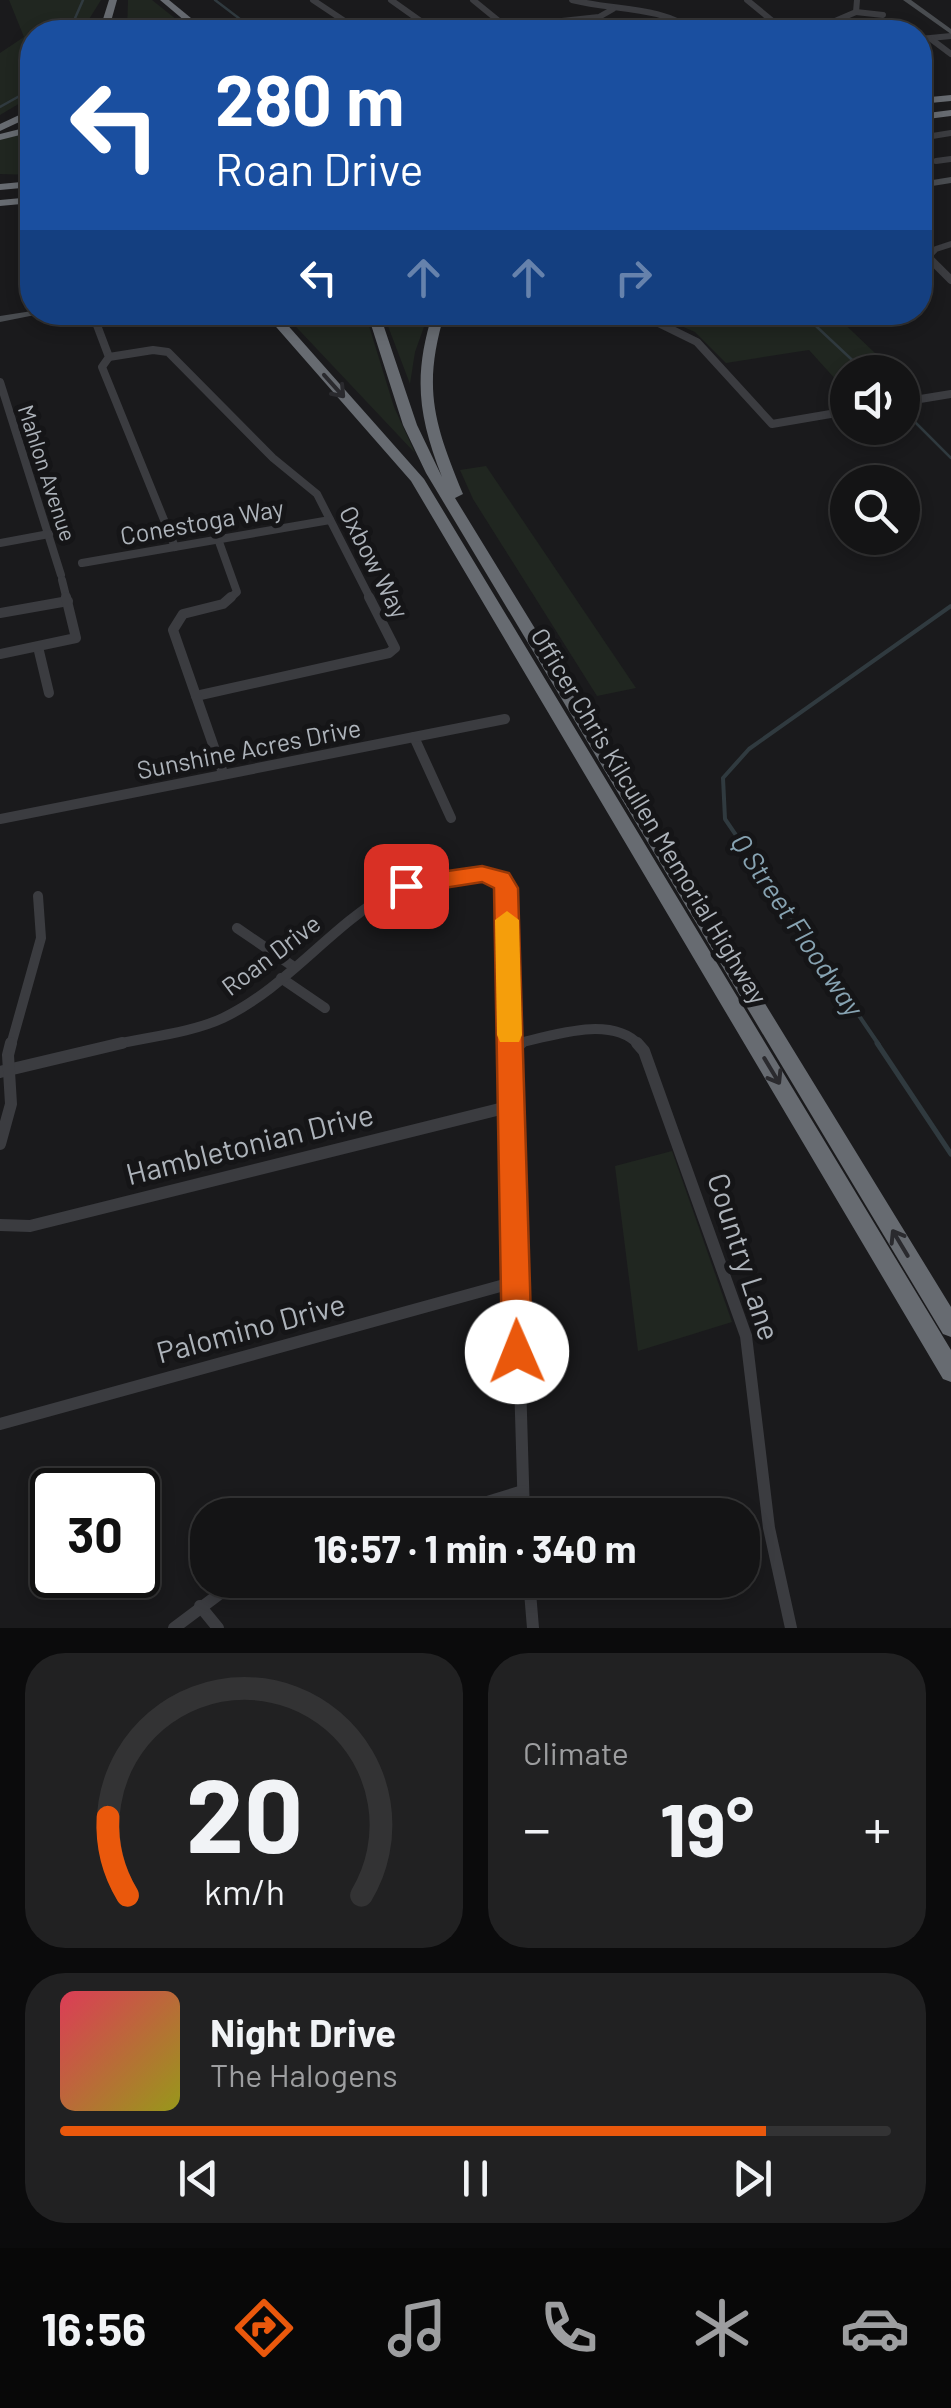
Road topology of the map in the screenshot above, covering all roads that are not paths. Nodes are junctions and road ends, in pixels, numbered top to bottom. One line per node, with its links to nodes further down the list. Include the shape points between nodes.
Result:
1 (164, 0): 12 (highway)
2 (314, 0): 13 (street)
3 (391, 0): 14 (street)
4 (473, 0): 15 (street)
5 (572, 0): 9 (street)
6 (747, 0): 18 (street)
7 (857, 0): 10 (street)
8 (906, 0): 20 (main road)
9 (613, 9): 16 (street); 17 (street, via 666,13)
10 (856, 12): 11 (street); 19 (street)
11 (882, 15)
12 (188, 20)
13 (344, 20)
14 (419, 20)
15 (498, 20)
16 (578, 20)
17 (677, 20)
18 (771, 20)
19 (837, 20)
20 (951, 34)
21 (951, 158): 22 (street)
22 (936, 160)
23 (932, 262): 24 (street)
24 (951, 280)
25 (97, 325): 30 (street)
26 (281, 325): 65 (highway, Officer Chris Kilcullen Memorial Highway, one-way to 65, via 417,479)
27 (376, 325): 40 (highway, Officer Chris Kilcullen Memorial Highway, via 410,425)
28 (435, 325): 40 (highway, via 424,358 427,416)
29 (662, 325): 34 (street, via 697,342 772,424)
30 (108, 357): 35 (street, Oxbow Way, via 171,354 314,491); 39 (street, via 102,367)
31 (0, 382): 36 (street, Mahlon Avenue)
32 (951, 394): 33 (street)
33 (920, 399)
34 (830, 414)
35 (330, 520): 37 (street, Conestoga Way); 47 (street, Oxbow Way, via 394,650)
36 (49, 534): 38 (street); 42 (street, Mahlon Avenue)
37 (218, 540): 39 (street, Conestoga Way); 47 (street, via 237,592 223,604 183,614 173,630)
38 (0, 543)
39 (175, 547): 41 (street, Conestoga Way)
40 (478, 547): 64 (highway, Officer Chris Kilcullen Memorial Highway, one-way to 40)
41 (82, 563)
42 (68, 600): 43 (street); 44 (street, Mahlon Avenue, via 78,636)
43 (0, 613)
44 (38, 647): 45 (street); 46 (street)
45 (0, 654)
46 (50, 692)
47 (196, 696): 50 (street)
48 (505, 719): 49 (street, Sunshine Acres Drive)
49 (414, 737): 50 (street, Sunshine Acres Drive); 51 (street)
50 (223, 773): 52 (street, Sunshine Acres Drive)
51 (451, 818)
52 (0, 819)
53 (38, 896): 59 (street, via 40,945)
54 (237, 928): 55 (street)
55 (294, 967): 56 (street, Roan Drive); 58 (street, Roan Drive, via 397,889 482,874 501,878)
56 (281, 978): 57 (street); 59 (street, Roan Drive, via 221,1019)
57 (325, 1008)
58 (510, 1045): 60 (street); 76 (street, Country Lane, via 611,1029 631,1034 644,1051 746,1336 769,1528)
59 (4, 1071): 61 (street, via 11,1104)
60 (512, 1106): 62 (street, Hambletonian Drive, via 30,1226); 63 (street)
61 (0, 1144)
62 (0, 1225)
63 (515, 1282): 66 (street, Palomino Drive); 67 (street)
64 (951, 1327)
65 (951, 1371)
66 (0, 1424)
67 (523, 1492): 68 (street); 69 (street)
68 (503, 1498)
69 (523, 1498)
70 (212, 1598): 72 (street)
71 (530, 1598): 75 (street)
72 (200, 1606): 73 (street); 74 (street)
73 (174, 1628)
74 (218, 1628)
75 (532, 1628)
76 (791, 1628)

